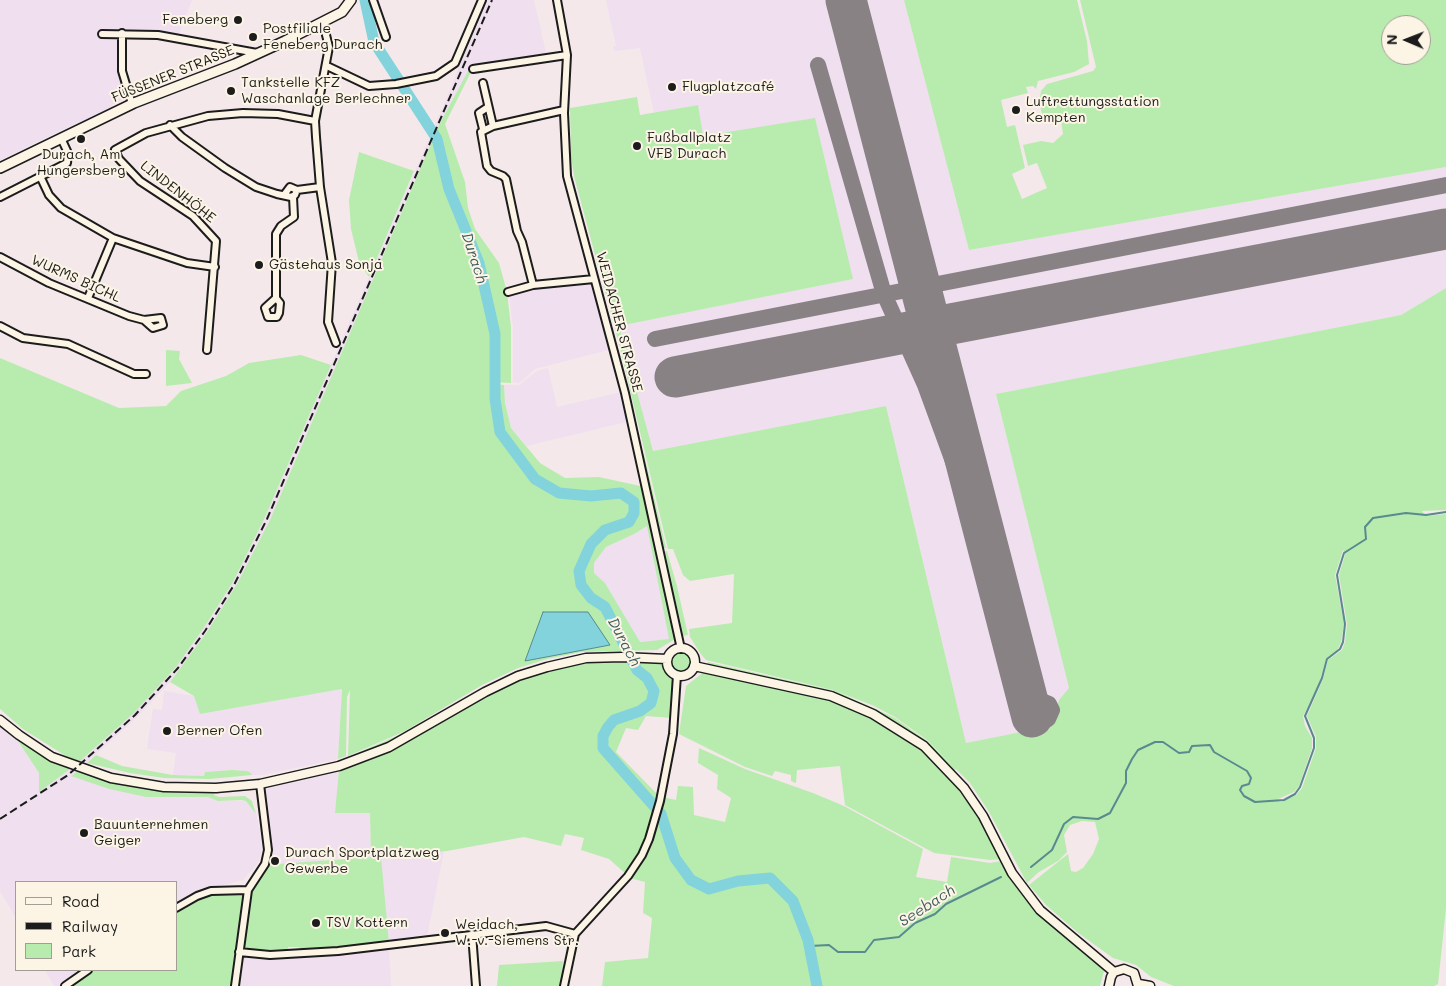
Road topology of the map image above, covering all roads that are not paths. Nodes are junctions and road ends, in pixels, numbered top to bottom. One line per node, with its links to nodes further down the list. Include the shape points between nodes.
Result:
1 (351, 0): 5 (main road, FÜSSENER STRASSE, via 342,12)
2 (374, 0): 8 (street)
3 (482, 0): 11 (street, via 455,63 436,76 369,86)
4 (557, 0): 10 (street, WEIDACHER STRASSE)
5 (323, 23): 9 (main road, FÜSSENER STRASSE); 11 (street, via 329,47)
6 (122, 33): 7 (street); 9 (street, via 158,35); 14 (street, via 122,71)
7 (102, 34)
8 (386, 37)
9 (259, 54): 14 (main road, FÜSSENER STRASSE)
10 (567, 55): 12 (street); 16 (street, WEIDACHER STRASSE)
11 (327, 66): 17 (street)
12 (473, 69)
13 (483, 84): 15 (street)
14 (132, 104): 21 (main road, FÜSSENER STRASSE)
15 (488, 108): 19 (street); 20 (street, via 479,113)
16 (564, 110): 19 (street); 32 (street, WEIDACHER STRASSE, via 567,176)
17 (315, 121): 18 (street, via 278,114 243,113 208,116); 24 (street)
18 (170, 125): 26 (street, via 225,168 256,187); 31 (street, LINDENHÖHE, via 118,147 115,154 140,181 193,216 214,237 217,247)
19 (493, 126): 20 (street)
20 (483, 129): 33 (street, via 480,137 487,166 506,179)
21 (61, 138): 22 (main road, FÜSSENER STRASSE); 23 (street, via 68,153 67,164)
22 (0, 168)
23 (40, 176): 27 (street); 29 (street, via 49,195 61,208)
24 (320, 187): 25 (street); 39 (street, via 331,242 328,322)
25 (297, 190): 26 (street, via 290,187); 28 (street)
26 (284, 195): 28 (street)
27 (0, 197)
28 (293, 197): 36 (street, via 294,217 276,234)
29 (113, 238): 31 (street, via 188,263); 35 (street)
30 (0, 257): 35 (street, WURMS BICHL, via 49,283)
31 (214, 267): 40 (street)
32 (594, 279): 33 (street); 42 (street, WEIDACHER STRASSE, via 638,450)
33 (533, 285): 34 (street)
34 (508, 292)
35 (88, 298): 37 (street, WURMS BICHL)
36 (276, 298)
37 (144, 320)
38 (0, 326): 41 (street, via 23,338 68,344 134,374)
39 (336, 343)
40 (207, 350)
41 (146, 374)
42 (681, 649): 43 (street, via 672,651); 44 (street, via 692,654)
43 (667, 659): 45 (street, via 668,667); 47 (street, via 586,658 546,667 518,676 389,747 338,766)
44 (694, 666): 45 (street, via 689,673); 54 (street, via 831,696 873,714 924,746 964,788 983,816 1012,874 1040,910)
45 (677, 676): 51 (street, via 673,734 660,801 642,855 628,876)
46 (1, 721): 47 (street, via 52,757 111,778 164,787 216,788)
47 (260, 784): 48 (street, via 268,850 265,864)
48 (248, 890): 49 (street, via 211,891); 52 (street)
49 (178, 907)
50 (472, 934): 51 (street, via 546,926); 52 (street, via 338,951 270,955); 58 (street)
51 (574, 934): 59 (street)
52 (239, 952): 57 (street)
53 (86, 971): 56 (street)
54 (1114, 972): 55 (street, via 1129,970 1137,978); 60 (street)
55 (1138, 985): 61 (street)
56 (64, 986)
57 (235, 986)
58 (476, 986)
59 (564, 986)
60 (1109, 986)
61 (1150, 986)

